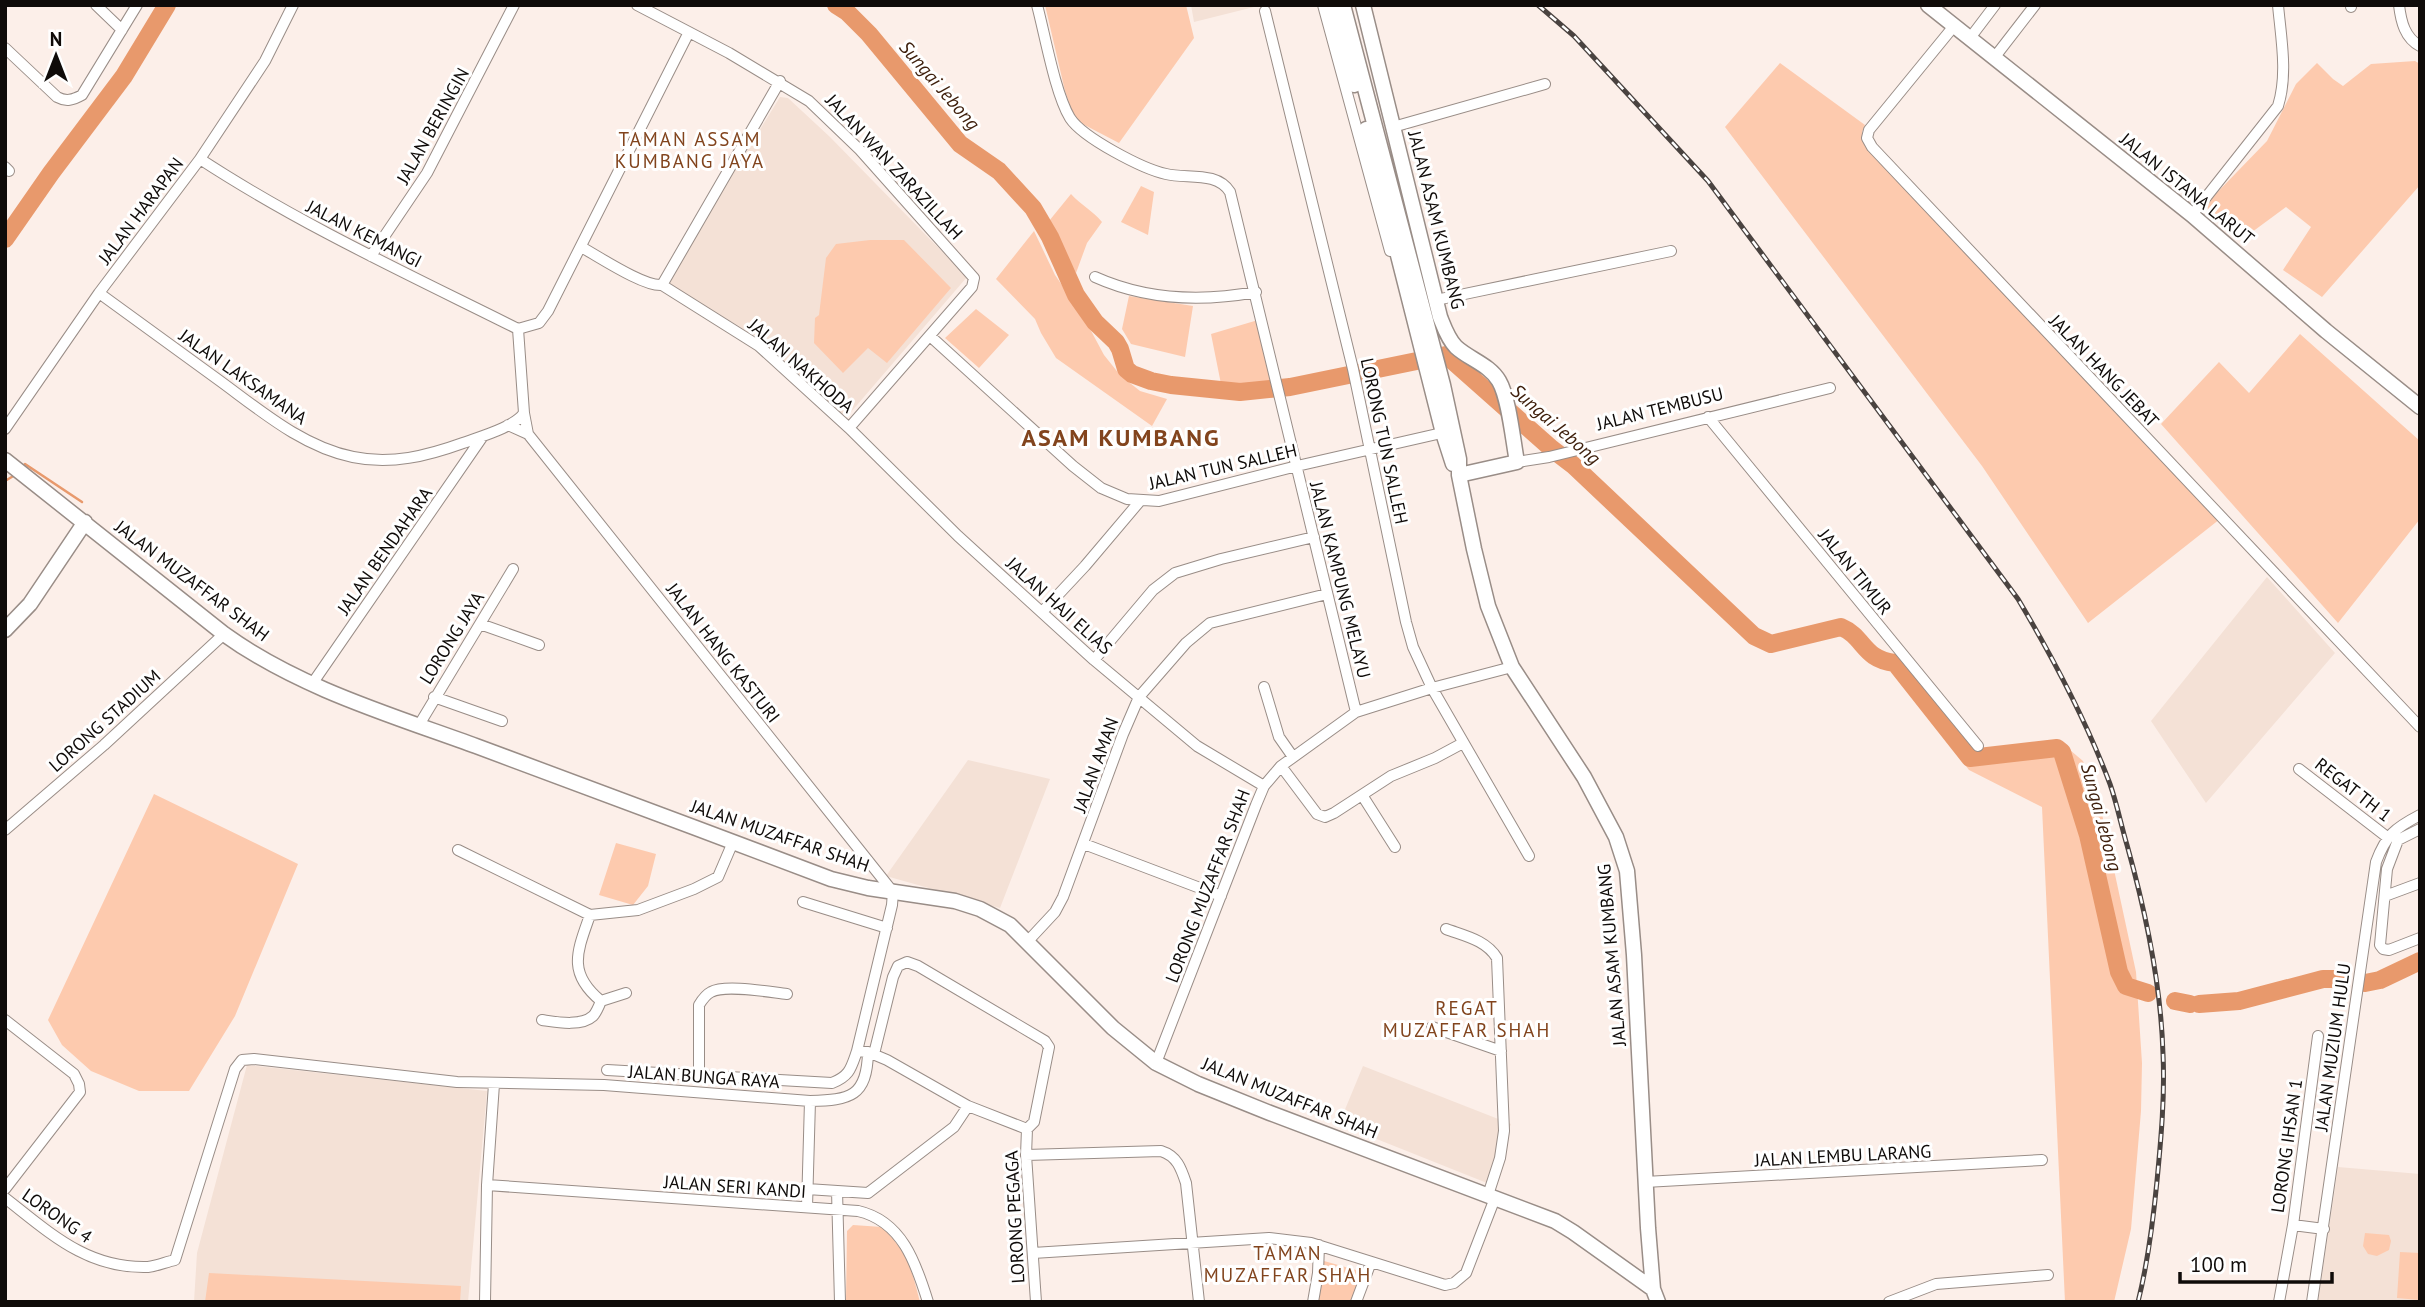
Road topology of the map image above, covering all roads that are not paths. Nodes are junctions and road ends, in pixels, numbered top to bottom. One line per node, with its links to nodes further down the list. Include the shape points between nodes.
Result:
1 (96, 5): 18 (street)
2 (137, 5): 18 (street)
3 (293, 5): 27 (street, JALAN HARAPAN, via 265,61)
4 (514, 5): 31 (street, JALAN BERINGIN, via 431,166)
5 (637, 5): 19 (street, JALAN WAN ZARAZILLAH)
6 (1037, 5): 35 (street, JALAN KAMPUNG MELAYU, via 1070,117 1139,165 1175,176 1217,180 1228,188)
7 (1323, 5): 40 (street, JALAN ASAM KUMBANG, via 1399,286 1412,325)
8 (1332, 5): 34 (main road, JALAN ASAM KUMBANG)
9 (1343, 5): 34 (main road, JALAN ASAM KUMBANG)
10 (1363, 5): 26 (main road, JALAN ASAM KUMBANG)
11 (1928, 5): 17 (main road, JALAN ISTANA LARUT)
12 (1995, 5): 20 (street)
13 (2035, 5): 23 (street)
14 (2278, 5): 28 (street, via 2283,69 2278,106)
15 (2399, 5): 21 (street, via 2405,31)
16 (1265, 11): 51 (street, LORONG TUN SALLEH)
17 (1954, 26): 20 (main road, JALAN ISTANA LARUT); 76 (street, JALAN HANG JEBAT, via 1869,130 1871,147)
18 (122, 30): 22 (street, via 82,95 74,100 57,97)
19 (689, 32): 24 (street, JALAN WAN ZARAZILLAH); 29 (street)
20 (1970, 38): 23 (main road, JALAN ISTANA LARUT)
21 (2420, 46)
22 (5, 48)
23 (1994, 58): 28 (main road, JALAN ISTANA LARUT)
24 (780, 81): 33 (street); 39 (street, JALAN WAN ZARAZILLAH, via 820,110 860,150 974,278 972,287)
25 (1545, 84): 26 (street)
26 (1393, 127): 37 (main road, JALAN ASAM KUMBANG)
27 (200, 159): 31 (street, JALAN KEMANGI); 36 (street, JALAN HARAPAN)
28 (2192, 215): 42 (main road, JALAN ISTANA LARUT)
29 (581, 247): 33 (street, JALAN NAKHODA, via 642,281); 38 (street, via 539,323)
30 (1671, 251): 37 (street)
31 (371, 256): 38 (street, JALAN KEMANGI)
32 (1096, 277): 35 (street, via 1170,297)
33 (662, 285): 46 (street, JALAN NAKHODA, via 753,341)
34 (1413, 289): 40 (main road, JALAN ASAM KUMBANG)
35 (1256, 292): 53 (street, JALAN KAMPUNG MELAYU)
36 (99, 293): 47 (street, JALAN HARAPAN); 50 (street, JALAN LAKSAMANA, via 277,422 334,453 405,459)
37 (1436, 300): 52 (main road, JALAN ASAM KUMBANG, via 1451,341 1494,374 1502,387)
38 (518, 329): 43 (street)
39 (930, 336): 46 (street); 56 (street, JALAN TUN SALLEH, via 1073,466 1101,488)
40 (1424, 342): 48 (main road, JALAN ASAM KUMBANG)
41 (1830, 388): 44 (street, JALAN TEMBUSU)
42 (2420, 407)
43 (524, 413): 45 (street, JALAN LAKSAMANA); 49 (street)
44 (1708, 418): 52 (street, JALAN TEMBUSU); 78 (street, JALAN TIMUR)
45 (508, 425): 49 (street); 50 (street, JALAN LAKSAMANA)
46 (849, 428): 61 (street, JALAN HAJI ELIAS)
47 (5, 429)
48 (1448, 432): 51 (street, JALAN TUN SALLEH); 55 (main road, JALAN ASAM KUMBANG, via 1459,458)
49 (528, 434): 94 (street, JALAN HANG KASTURI)
50 (484, 436): 68 (street, JALAN BENDAHARA)
51 (1370, 450): 53 (street, JALAN TUN SALLEH); 70 (street, LORONG TUN SALLEH, via 1406,622)
52 (1517, 462): 55 (main road, JALAN TEMBUSU)
53 (1297, 466): 56 (street, JALAN TUN SALLEH, via 1159,501); 58 (street, JALAN KAMPUNG MELAYU)
54 (15, 467): 57 (main road, JALAN MUZAFFAR SHAH)
55 (1459, 475): 67 (main road, JALAN ASAM KUMBANG, via 1487,604)
56 (1140, 501): 61 (street)
57 (85, 522): 63 (main road, via 30,604); 64 (main road, JALAN MUZAFFAR SHAH)
58 (1314, 537): 60 (street, JALAN KAMPUNG MELAYU); 66 (street, via 1174,573 1153,590)
59 (513, 569): 62 (street, LORONG JAYA)
60 (1328, 594): 72 (street, JALAN AMAN, via 1204,626); 73 (street, JALAN KAMPUNG MELAYU)
61 (1042, 612): 66 (street, JALAN HAJI ELIAS)
62 (480, 624): 65 (street); 71 (street, LORONG JAYA)
63 (5, 630)
64 (224, 634): 68 (main road, JALAN MUZAFFAR SHAH); 86 (street, LORONG STADIUM)
65 (539, 645)
66 (1094, 660): 72 (street, JALAN HAJI ELIAS)
67 (1512, 667): 70 (street, LORONG MUZAFFAR SHAH); 121 (main road, JALAN ASAM KUMBANG, via 1584,777 1616,837 1627,871)
68 (312, 684): 75 (main road, JALAN MUZAFFAR SHAH)
69 (1264, 687): 79 (street, via 1279,737)
70 (1432, 688): 73 (street, LORONG MUZAFFAR SHAH); 77 (street, LORONG TUN SALLEH)
71 (434, 697): 74 (street); 75 (street, LORONG JAYA)
72 (1139, 697): 82 (street, JALAN HAJI ELIAS, via 1197,746); 89 (street, JALAN AMAN)
73 (1356, 712): 79 (street, LORONG MUZAFFAR SHAH)
74 (502, 721)
75 (419, 725): 88 (main road, JALAN MUZAFFAR SHAH)
76 (2420, 727)
77 (1464, 743): 83 (street, via 1391,776); 92 (street, LORONG TUN SALLEH)
78 (1978, 746)
79 (1293, 757): 80 (street, LORONG MUZAFFAR SHAH)
80 (1281, 766): 82 (street, LORONG MUZAFFAR SHAH); 83 (street, via 1317,814 1325,817)
81 (2299, 769): 87 (street, REGAT TH 1)
82 (1264, 786): 95 (street, LORONG MUZAFFAR SHAH)
83 (1362, 795): 90 (street)
84 (2420, 815): 87 (street)
85 (2420, 829): 96 (street, via 2398,840 2387,869)
86 (5, 830)
87 (2387, 837): 131 (street, JALAN MUZIUM HULU, via 2376,862)
88 (733, 842): 94 (main road, JALAN MUZAFFAR SHAH, via 831,878); 98 (street, via 718,877 638,910)
89 (1084, 844): 95 (street); 102 (street, JALAN AMAN, via 1055,912)
90 (1395, 846)
91 (458, 850): 98 (street)
92 (1529, 856)
93 (2420, 883): 96 (street)
94 (893, 892): 99 (street, JALAN BUNGA RAYA); 102 (main road, JALAN MUZAFFAR SHAH, via 980,909)
95 (1221, 896): 112 (street, LORONG MUZAFFAR SHAH)
96 (2385, 896): 101 (street, via 2383,949)
97 (803, 902): 99 (street)
98 (590, 915): 105 (street, via 578,974)
99 (887, 928): 111 (street, JALAN BUNGA RAYA)
100 (1446, 929): 110 (street, via 1482,942 1497,958)
101 (2420, 938)
102 (1028, 941): 112 (main road, JALAN MUZAFFAR SHAH, via 1113,1028)
103 (626, 993): 105 (street)
104 (786, 994): 114 (street, via 732,989 713,991 703,998 699,1005)
105 (601, 1001): 107 (street, via 586,1020)
106 (5, 1020): 123 (street, via 74,1074 79,1084 78,1096)
107 (542, 1020)
108 (1432, 1027): 110 (street)
109 (2318, 1036): 130 (street, LORONG IHSAN 1)
110 (1501, 1051): 126 (street, via 1504,1131)
111 (866, 1052): 114 (street, JALAN BUNGA RAYA, via 844,1079 832,1083); 116 (street, JALAN BUNGA RAYA, via 867,1073 861,1086 836,1100); 117 (street); 118 (street, LORONG PEGAGA, via 898,966 907,962 918,966 1045,1041 1049,1047 1034,1122)
112 (1156, 1063): 126 (main road, JALAN MUZAFFAR SHAH, via 1270,1113)
113 (607, 1070): 114 (street, JALAN BUNGA RAYA)
114 (699, 1076)
115 (494, 1084): 116 (street, JALAN BUNGA RAYA, via 604,1085); 122 (street); 135 (street, JALAN BUNGA RAYA, via 242,1060 235,1069)
116 (810, 1101): 124 (street)
117 (968, 1106): 118 (street); 125 (street, via 954,1127 876,1189 860,1194)
118 (1027, 1129): 119 (street, LORONG PEGAGA)
119 (1026, 1155): 132 (street, via 1169,1154 1181,1167 1186,1183); 134 (street, LORONG PEGAGA)
120 (2042, 1160): 121 (street, JALAN LEMBU LARANG)
121 (1645, 1182): 138 (main road, JALAN ASAM KUMBANG)
122 (487, 1185): 128 (street, JALAN SERI KANDI); 139 (street)
123 (5, 1189)
124 (807, 1189): 125 (street); 128 (street)
125 (837, 1191): 129 (street)
126 (1491, 1196): 136 (street, via 1466,1273 1454,1283 1421,1279); 138 (main road, JALAN MUZAFFAR SHAH, via 1555,1221)
127 (5, 1198): 135 (street, LORONG 4, via 83,1255 149,1267)
128 (807, 1207): 129 (street, JALAN SERI KANDI)
129 (837, 1210): 140 (street); 141 (street, JALAN SERI KANDI, via 870,1213 895,1231 916,1263)
130 (2293, 1225): 131 (street); 147 (street, LORONG IHSAN 1)
131 (2324, 1229): 148 (street, JALAN MUZIUM HULU)
132 (1194, 1244): 133 (street, via 1269,1238); 134 (street); 143 (street)
133 (1319, 1245): 136 (street); 144 (street)
134 (1033, 1253): 142 (street, LORONG PEGAGA)
135 (175, 1260)
136 (1371, 1262): 145 (street)
137 (2048, 1275): 146 (street, via 1936,1284)
138 (1655, 1296)
139 (485, 1302)
140 (840, 1302)
141 (928, 1302)
142 (1037, 1302)
143 (1199, 1302)
144 (1313, 1302)
145 (1356, 1302)
146 (1889, 1302)
147 (2279, 1302)
148 (2312, 1302)

